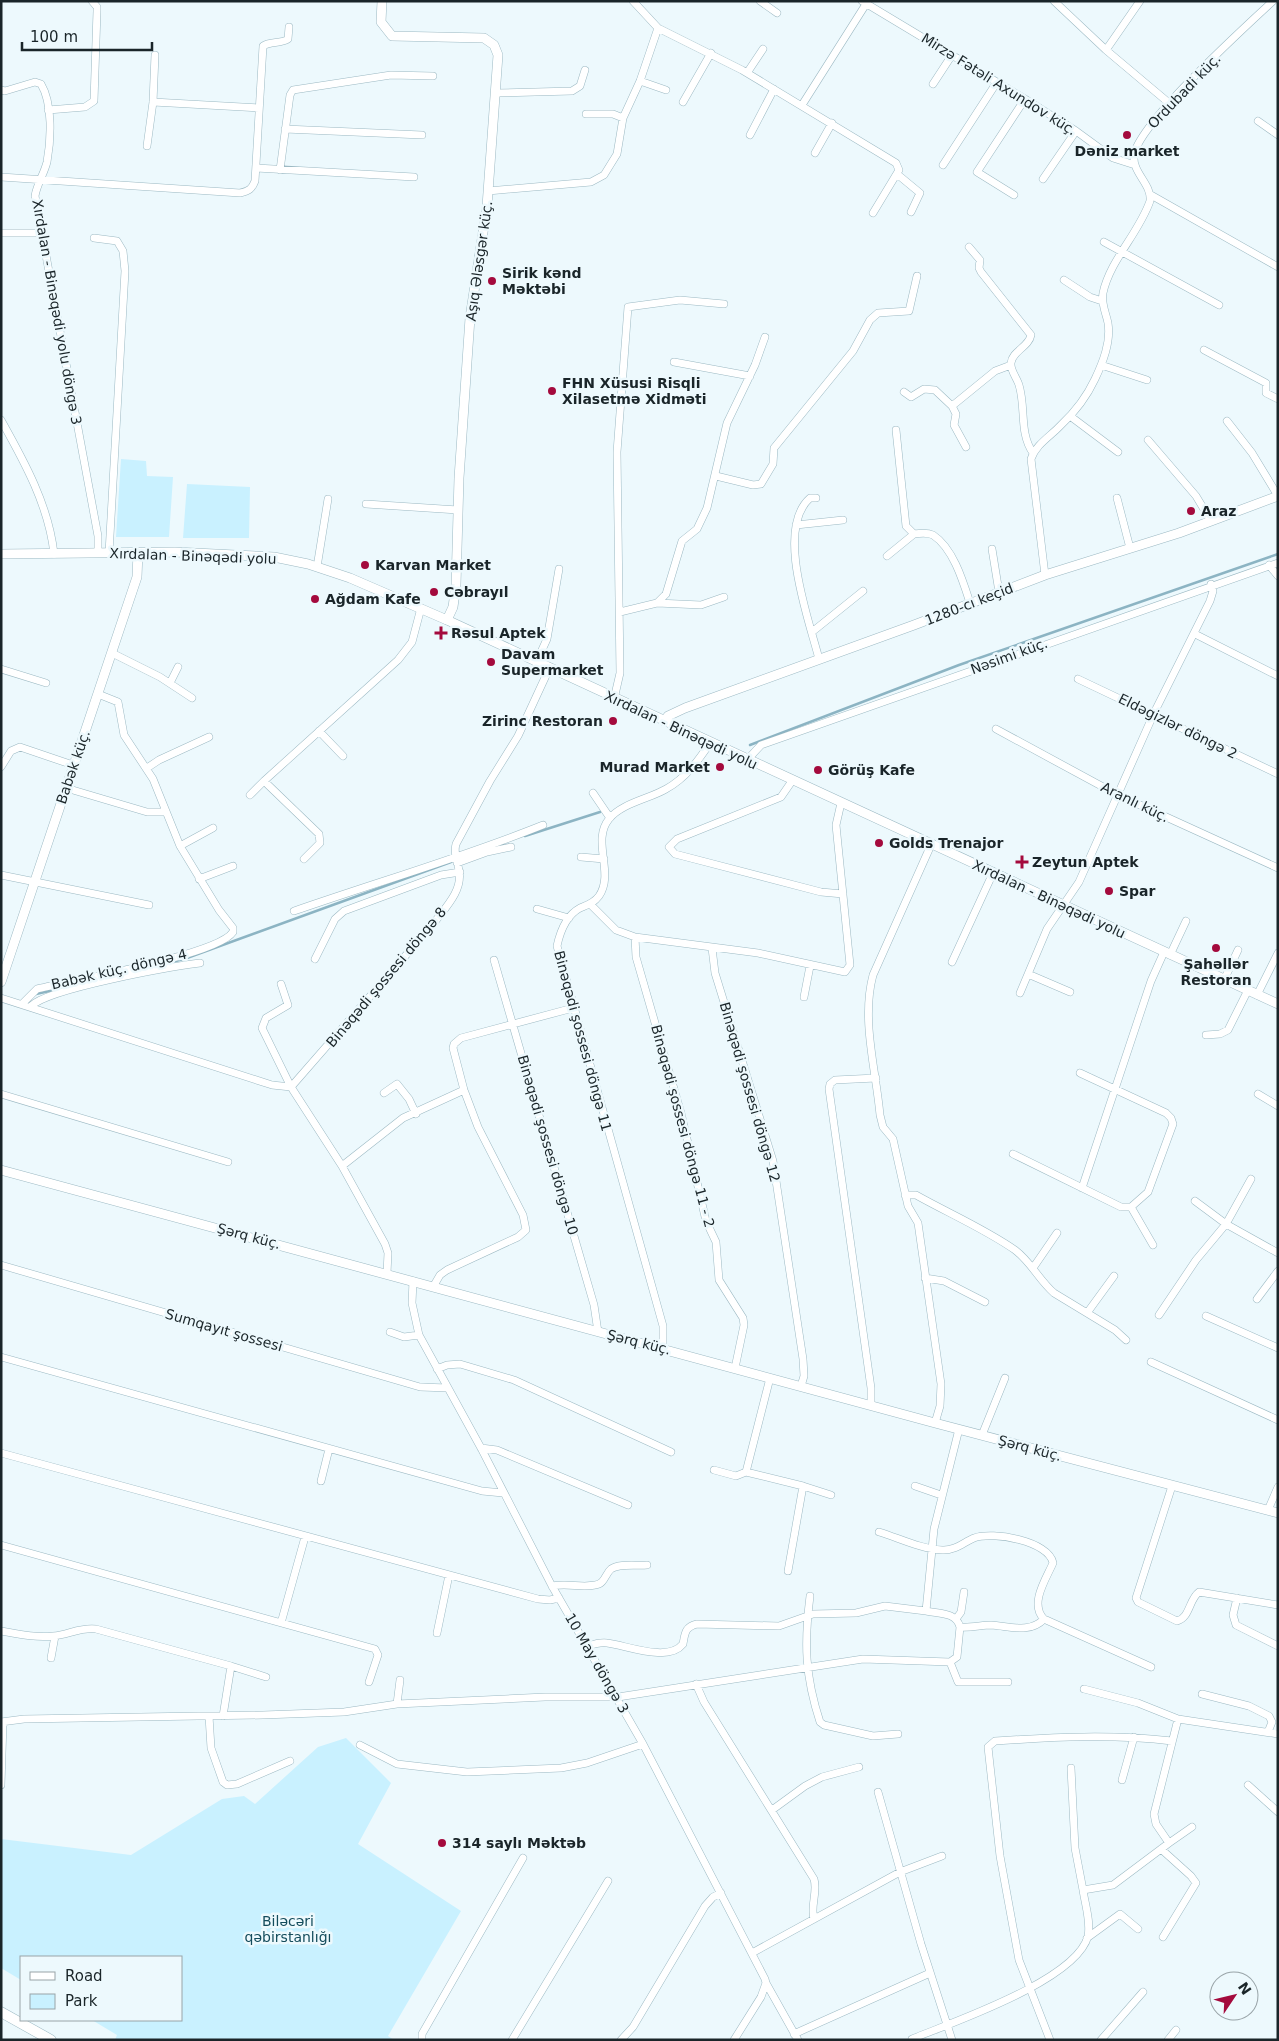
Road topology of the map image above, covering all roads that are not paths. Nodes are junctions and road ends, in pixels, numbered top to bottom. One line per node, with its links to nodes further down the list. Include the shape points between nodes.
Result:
1 (92, 1): 35 (street, via 97,6 94,101 85,107)
2 (382, 1): 28 (street, Aşıq Ələsgər küç., via 381,22 392,36 484,38 490,41 498,54)
3 (633, 1): 13 (street)
4 (760, 1): 11 (street)
5 (879, 1): 10 (street)
6 (1054, 1): 15 (street)
7 (1140, 1): 15 (street)
8 (1273, 1): 32 (street, Ordubadi küç.)
9 (864, 3): 10 (street, Mirzə Fətəli Axundov küç.); 33 (street)
10 (874, 8): 18 (street, Mirzə Fətəli Axundov küç.)
11 (777, 13)
12 (290, 27): 34 (street, via 285,41 268,42 263,46)
13 (658, 28): 16 (street); 22 (street)
14 (763, 49): 20 (street)
15 (1106, 50): 32 (street)
16 (710, 52): 20 (street); 31 (street)
17 (155, 55): 30 (street)
18 (952, 55): 23 (street, Mirzə Fətəli Axundov küç.); 24 (street)
19 (585, 70): 28 (street, via 580,86 572,91)
20 (747, 73): 25 (street)
21 (433, 76): 40 (street, via 391,75 293,90)
22 (640, 81): 27 (street); 37 (street)
23 (997, 82): 29 (street, Mirzə Fətəli Axundov küç.); 48 (street)
24 (934, 84)
25 (774, 89): 33 (street); 43 (street)
26 (1, 90): 35 (street, Xırdalan - Binəqədi yolu döngə 3, via 35,82 41,84)
27 (666, 90)
28 (496, 93): 56 (street, Aşıq Ələsgər küç.)
29 (1025, 99): 41 (street, Mirzə Fətəli Axundov küç.); 57 (street, via 978,172)
30 (153, 102): 34 (street); 45 (street)
31 (683, 102)
32 (1169, 103): 47 (street, Ordubadi küç., via 1141,138 1134,156)
33 (802, 104): 39 (street)
34 (259, 108): 49 (street)
35 (48, 110): 55 (street, Xırdalan - Binəqədi yolu döngə 3, via 46,162)
36 (586, 114): 37 (street, via 613,114)
37 (623, 118): 56 (street, via 617,154 599,179)
38 (1258, 121): 44 (street)
39 (832, 123): 46 (street); 51 (street, via 896,163 899,166)
40 (286, 129): 42 (street); 50 (street)
41 (1076, 131): 47 (street, Mirzə Fətəli Axundov küç., via 1112,158); 54 (street)
42 (422, 134)
43 (750, 135)
44 (1278, 135)
45 (147, 146)
46 (815, 154)
47 (1135, 165): 58 (street)
48 (943, 166)
49 (256, 168): 50 (street); 55 (street, via 252,188 240,193)
50 (280, 170): 53 (street)
51 (897, 174): 59 (street, via 920,193); 60 (street)
52 (1, 177): 55 (street)
53 (414, 177)
54 (1043, 179)
55 (39, 180): 62 (street, Xırdalan - Binəqədi yolu döngə 3, via 35,196)
56 (488, 191): 97 (street, Aşıq Ələsgər küç., via 470,318)
57 (1014, 195)
58 (1151, 195): 66 (street, via 1147,210); 67 (street)
59 (910, 212)
60 (873, 213)
61 (1, 233): 62 (street)
62 (40, 233): 105 (street, Xırdalan - Binəqədi yolu döngə 3, via 96,525)
63 (94, 238): 106 (street, via 117,241 123,251 125,271)
64 (1104, 242): 66 (street)
65 (969, 247): 76 (street, via 980,260 981,272 1031,335)
66 (1123, 251): 70 (street, via 1105,287); 72 (street)
67 (1278, 267)
68 (917, 276): 91 (street, via 909,311 878,314 870,320 853,351 774,448 773,464 761,484)
69 (1064, 280): 70 (street)
70 (1102, 301): 77 (street, via 1109,335)
71 (724, 304): 123 (street, via 680,300 628,307 617,452)
72 (1219, 305)
73 (764, 337): 78 (street)
74 (1204, 350): 81 (street, via 1266,383 1266,393)
75 (674, 362): 78 (street)
76 (1011, 365): 82 (street, via 995,370); 90 (street, via 1021,396 1025,438)
77 (1101, 365): 79 (street); 83 (street, via 1090,388)
78 (750, 376): 91 (street, via 727,423)
79 (1147, 380)
80 (904, 392): 82 (street, via 911,397 924,389 935,390)
81 (1278, 399)
82 (952, 406): 88 (street, via 956,414 956,431)
83 (1070, 416): 89 (street); 90 (street)
84 (1, 420): 108 (street, via 30,475 50,529)
85 (1227, 421): 92 (street, via 1252,453)
86 (896, 430): 101 (street, via 906,526)
87 (1148, 440): 99 (street, via 1196,496)
88 (966, 447)
89 (1118, 452)
90 (1033, 453): 114 (street, via 1030,466)
91 (716, 476): 121 (street, via 696,529 682,541 666,594)
92 (1278, 496): 99 (street, 1280-cı keçid)
93 (816, 498): 100 (street, via 806,501)
94 (1117, 498): 102 (street)
95 (328, 499): 112 (street)
96 (366, 504): 97 (street)
97 (458, 510): 124 (street, Aşıq Ələsgər küç., via 456,585)
98 (843, 520): 100 (street)
99 (1212, 521): 102 (street, 1280-cı keçid)
100 (796, 525): 125 (street, via 796,570)
101 (914, 534): 109 (street); 120 (street, via 927,533 937,539 956,565)
102 (1130, 548): 114 (street, 1280-cı keçid)
103 (992, 549): 118 (street)
104 (138, 552): 106 (street, Xırdalan - Binəqədi yolu); 112 (street, Xırdalan - Binəqədi yolu, via 254,555); 127 (street, Babək küç., via 137,577)
105 (98, 553): 106 (street, Xırdalan - Binəqədi yolu); 108 (street, Xırdalan - Binəqədi yolu)
106 (109, 553)
107 (1, 554): 108 (street, Xırdalan - Binəqədi yolu)
108 (54, 554)
109 (888, 556)
110 (1278, 562): 111 (street, Nəsimi küç.)
111 (1269, 566): 115 (street); 116 (street, Nəsimi küç.)
112 (317, 567): 122 (street, Xırdalan - Binəqədi yolu)
113 (559, 569): 129 (street, via 547,639)
114 (1045, 575): 118 (street, 1280-cı keçid)
115 (1278, 576)
116 (1211, 584): 126 (street, via 1210,601); 147 (street, Nəsimi küç., via 761,745)
117 (863, 591): 125 (street)
118 (999, 592): 120 (street, 1280-cı keçid)
119 (724, 598): 121 (street, via 701,605)
120 (970, 603): 128 (street, 1280-cı keçid)
121 (656, 604): 123 (street)
122 (421, 608): 124 (street, Xırdalan - Binəqədi yolu); 143 (street, via 412,642 402,656)
123 (620, 612): 139 (street, via 620,673)
124 (447, 620): 129 (street, Xırdalan - Binəqədi yolu)
125 (812, 632): 128 (street)
126 (1195, 634): 133 (street); 140 (street)
127 (112, 653): 135 (street); 137 (street, Babək küç.)
128 (819, 659): 141 (street, 1280-cı keçid, via 680,710)
129 (536, 663): 131 (street, Xırdalan - Binəqədi yolu)
130 (178, 666): 135 (street)
131 (549, 668): 139 (street, Xırdalan - Binəqədi yolu); 169 (street, via 518,736 456,844)
132 (1, 669): 136 (street)
133 (1278, 676)
134 (1078, 679): 140 (street, Eldəgizlər döngə 2)
135 (170, 683): 138 (street)
136 (46, 684)
137 (98, 694): 148 (street, Babək küç.); 150 (street, Babək küç. döngə 4, via 118,702 124,735)
138 (192, 698)
139 (614, 699): 141 (street, Xırdalan - Binəqədi yolu)
140 (1154, 713): 151 (street, Eldəgizlər döngə 2); 157 (street)
141 (664, 721): 145 (street, Xırdalan - Binəqədi yolu)
142 (996, 729): 157 (street, Aranlı küç.)
143 (319, 731): 146 (street); 152 (street)
144 (209, 738): 150 (street)
145 (710, 742): 147 (street, Xırdalan - Binəqədi yolu); 160 (street, via 692,769 679,780)
146 (343, 756)
147 (747, 760): 153 (street, Xırdalan - Binəqədi yolu)
148 (74, 765): 149 (street, via 20,747 11,751); 154 (street, Babək küç.)
149 (1, 767)
150 (147, 768): 159 (street, Babək küç. döngə 4)
151 (1278, 774)
152 (264, 781): 156 (street); 167 (street, via 319,834 320,844)
153 (792, 781): 158 (street, Xırdalan - Binəqədi yolu); 177 (street, via 781,797 677,839 671,843 670,851 821,892)
154 (66, 788): 159 (street, via 147,812); 176 (street, Babək küç.)
155 (593, 793): 160 (street)
156 (250, 795)
157 (1118, 795): 171 (street, Aranlı küç.); 180 (street, via 1079,882)
158 (841, 803): 163 (street, Xırdalan - Binəqədi yolu); 177 (street, via 836,825)
159 (164, 812): 164 (street, Babək küç. döngə 4)
160 (610, 818): 168 (street, via 602,832)
161 (543, 825): 169 (street)
162 (213, 828): 164 (street)
163 (931, 845): 173 (street, Xırdalan - Binəqədi yolu); 212 (street, via 869,990 868,1018)
164 (180, 846): 175 (street, Babək küç. döngə 4)
165 (511, 847): 169 (street)
166 (581, 857): 168 (street)
167 (304, 859)
168 (604, 859): 178 (street, via 602,890)
169 (456, 861): 172 (street); 182 (street, via 385,879)
170 (232, 866): 175 (street)
171 (1278, 868)
172 (460, 872): 190 (street, via 442,875 344,911 335,919); 213 (street, Binəqədi şossesi döngə 8, via 457,889 434,924)
173 (993, 873): 180 (street, Xırdalan - Binəqədi yolu); 192 (street)
174 (1, 875): 176 (street)
175 (199, 879): 205 (street, Babək küç. döngə 4, via 233,928 230,936 172,958 37,988)
176 (33, 882): 179 (street); 196 (street, Babək küç.)
177 (843, 894): 194 (street, via 850,965 845,972)
178 (590, 904): 183 (street); 185 (street, via 616,930)
179 (149, 905)
180 (1062, 905): 188 (street, Xırdalan - Binəqədi yolu); 195 (street, via 1047,929)
181 (538, 909): 183 (street)
182 (294, 911)
183 (569, 918): 208 (street, Binəqədi şossesi döngə 11, via 557,946)
184 (1186, 921): 188 (street)
185 (635, 937): 186 (street); 255 (street, Binəqədi şossesi döngə 11 - 2, via 636,958 681,1113 706,1221 718,1250 719,1280 743,1318)
186 (712, 948): 194 (street, via 758,953); 259 (street, Binəqədi şossesi döngə 12, via 715,973 772,1161 803,1359)
187 (1238, 950): 197 (street)
188 (1167, 953): 197 (street, Xırdalan - Binəqədi yolu); 214 (street, via 1152,980)
189 (1278, 953): 202 (street)
190 (315, 959)
191 (494, 960): 209 (street, Binəqədi şossesi döngə 10)
192 (952, 962)
193 (200, 963): 207 (street, via 134,975 46,997)
194 (810, 966): 203 (street)
195 (1028, 974): 200 (street); 201 (street)
196 (2, 977)
197 (1224, 980): 199 (street, Xırdalan - Binəqədi yolu)
198 (281, 984): 213 (street, via 288,1005 266,1018 262,1028)
199 (1248, 990): 202 (street, Xırdalan - Binəqədi yolu); 210 (street, via 1228,1030)
200 (1070, 992)
201 (1020, 993)
202 (1257, 995): 206 (street, Xırdalan - Binəqədi yolu)
203 (804, 997)
204 (1, 998): 205 (street)
205 (22, 1003): 207 (street)
206 (1278, 1004)
207 (31, 1006): 213 (street, via 272,1085)
208 (573, 1008): 209 (street); 251 (street, Binəqədi şossesi döngə 11, via 663,1326)
209 (513, 1025): 215 (street, via 461,1038 454,1044); 248 (street, Binəqədi şossesi döngə 10, via 594,1305)
210 (1206, 1035)
211 (1080, 1073): 214 (street)
212 (876, 1078): 227 (street, via 880,1115 883,1127 893,1139); 261 (street, via 835,1080 828,1089 869,1369)
213 (292, 1087): 223 (street)
214 (1115, 1089): 226 (street); 229 (street, via 1166,1113 1173,1124 1148,1192)
215 (464, 1090): 220 (street); 241 (street, via 481,1134 523,1214 526,1230 518,1238 447,1270)
216 (384, 1093): 220 (street, via 397,1084)
217 (1, 1094): 222 (street)
218 (1258, 1094): 219 (street)
219 (1278, 1106)
220 (416, 1114): 223 (street, via 403,1118)
221 (1013, 1154): 226 (street)
222 (228, 1162)
223 (342, 1166): 237 (street, via 385,1244)
224 (1, 1170): 237 (street, Şərq küç.)
225 (1251, 1179): 230 (street)
226 (1082, 1188): 229 (street, via 1121,1207)
227 (905, 1195): 235 (street, via 916,1195 1014,1250); 239 (street, via 918,1223)
228 (1195, 1201): 230 (street)
229 (1131, 1207): 232 (street)
230 (1226, 1224): 233 (street); 245 (street, via 1196,1260)
231 (1057, 1233): 235 (street)
232 (1154, 1245)
233 (1278, 1253)
234 (1, 1265): 260 (street, Sumqayıt şossesi, via 420,1387)
235 (1034, 1268): 244 (street, via 1054,1293)
236 (1278, 1271): 242 (street)
237 (387, 1273): 240 (street, Şərq küç.)
238 (1114, 1276): 244 (street)
239 (925, 1278): 243 (street, via 944,1281); 263 (street, via 941,1384)
240 (413, 1281): 241 (street, Şərq küç.); 249 (street, 10 May döngə 3, via 412,1303)
241 (433, 1287): 248 (street, Şərq küç.)
242 (1257, 1299)
243 (985, 1302)
244 (1087, 1313): 250 (street)
245 (1159, 1316)
246 (1206, 1316): 252 (street)
247 (390, 1332): 249 (street, via 404,1337)
248 (598, 1332): 251 (street, Şərq küç.)
249 (418, 1335): 256 (street, 10 May döngə 3)
250 (1126, 1340)
251 (663, 1348): 255 (street, Şərq küç.)
252 (1278, 1348)
253 (1, 1357): 267 (street)
254 (1151, 1362): 262 (street)
255 (735, 1368): 257 (street, Şərq küç.)
256 (437, 1369): 260 (street, 10 May döngə 3); 268 (street, via 460,1364 514,1380)
257 (770, 1378): 259 (street, Şərq küç.); 271 (street)
258 (1005, 1378): 265 (street)
259 (801, 1386): 261 (street, Şərq küç.)
260 (448, 1388): 266 (street, 10 May döngə 3)
261 (871, 1405): 263 (street, Şərq küç.)
262 (1278, 1420)
263 (935, 1423): 264 (street, Şərq küç.)
264 (959, 1429): 265 (street, Şərq küç.); 279 (street)
265 (982, 1435): 275 (street, Şərq küç.)
266 (481, 1448): 277 (street, 10 May döngə 3); 280 (street, via 497,1450)
267 (329, 1449): 272 (street); 277 (street, via 482,1491)
268 (671, 1452)
269 (1, 1453): 284 (street)
270 (714, 1470): 271 (street, via 736,1476)
271 (746, 1472): 273 (street)
272 (321, 1482)
273 (803, 1486): 278 (street); 288 (street)
274 (915, 1486): 279 (street)
275 (1172, 1486): 281 (street, Şərq küç.); 294 (street, via 1136,1598 1138,1602 1176,1621 1185,1616 1199,1592)
276 (1278, 1487): 281 (street)
277 (503, 1493): 290 (street, 10 May döngə 3)
278 (831, 1495)
279 (941, 1495): 286 (street)
280 (628, 1505)
281 (1268, 1510): 282 (street, Şərq küç.)
282 (1278, 1513)
283 (879, 1532): 286 (street)
284 (305, 1537): 289 (street); 300 (street)
285 (1, 1545): 300 (street)
286 (933, 1549): 296 (street); 299 (street, via 944,1550 974,1538 1001,1536 1016,1538 1046,1550 1053,1563 1038,1600 1037,1608)
287 (647, 1565): 290 (street, via 616,1567 595,1586)
288 (788, 1570)
289 (449, 1575): 293 (street, via 538,1599); 303 (street)
290 (552, 1586): 293 (street, 10 May döngə 3)
291 (964, 1592): 298 (street, via 961,1612)
292 (810, 1596): 297 (street)
293 (559, 1598): 305 (street, 10 May döngə 3)
294 (1237, 1598): 295 (street); 306 (street, via 1233,1615 1236,1625)
295 (1278, 1606)
296 (926, 1611): 297 (street, via 885,1606 856,1613); 298 (street)
297 (807, 1616): 305 (street, via 779,1626 697,1624 690,1626 683,1644 673,1652 651,1652 606,1643); 310 (street)
298 (956, 1619): 301 (street)
299 (1044, 1619): 301 (street, via 1025,1628); 311 (street)
300 (281, 1623): 314 (street, via 375,1649 378,1655)
301 (960, 1627): 308 (street, via 957,1657)
302 (1, 1631): 304 (street)
303 (437, 1633)
304 (55, 1636): 307 (street); 309 (street, via 80,1628 96,1629)
305 (588, 1646): 319 (street, 10 May döngə 3)
306 (1278, 1646)
307 (51, 1658)
308 (950, 1662): 310 (street, via 863,1659); 315 (street, via 958,1682)
309 (231, 1666): 312 (street); 322 (street)
310 (806, 1667): 316 (street); 326 (street, via 812,1696 824,1725 873,1736)
311 (1151, 1667)
312 (266, 1677)
313 (400, 1680): 320 (street)
314 (369, 1682)
315 (1008, 1682)
316 (696, 1684): 319 (street); 339 (street)
317 (1084, 1689): 323 (street, via 1138,1703)
318 (1202, 1694): 325 (street, via 1249,1706 1270,1716 1272,1722)
319 (618, 1697): 320 (street); 330 (street, 10 May döngə 3)
320 (397, 1704): 322 (street, via 344,1712)
321 (209, 1716): 322 (street); 324 (street); 332 (street, via 211,1748 227,1785 237,1784)
322 (223, 1716)
323 (1178, 1719): 325 (street); 329 (street)
324 (2, 1722): 336 (street)
325 (1268, 1732): 327 (street)
326 (898, 1734)
327 (1278, 1734)
328 (1134, 1736): 329 (street); 335 (street); 357 (street, via 995,1741 988,1747 1008,1908 1018,1960)
329 (1172, 1741): 342 (street, via 1154,1818)
330 (643, 1744): 331 (street, via 588,1763 561,1768 467,1772 397,1764); 349 (street, 10 May döngə 3)
331 (360, 1745)
332 (290, 1761)
333 (859, 1767): 339 (street, via 822,1777)
334 (1071, 1768): 348 (street, via 1075,1848)
335 (1122, 1780)
336 (1, 1785)
337 (1248, 1785): 340 (street)
338 (878, 1792): 346 (street)
339 (772, 1810): 350 (street, via 814,1879)
340 (1278, 1812)
341 (1192, 1827): 342 (street)
342 (1169, 1843): 343 (street)
343 (1162, 1849): 348 (street, via 1113,1885); 352 (street, via 1196,1883)
344 (942, 1856): 346 (street)
345 (524, 1858): 365 (street, via 422,2034)
346 (900, 1872): 350 (street); 355 (street)
347 (608, 1881): 366 (street)
348 (1083, 1890): 353 (street)
349 (721, 1893): 354 (street, 10 May döngə 3); 367 (street, via 705,1906 633,2027)
350 (814, 1919): 354 (street)
351 (1138, 1929): 353 (street, via 1120,1914)
352 (1163, 1937)
353 (1088, 1938): 357 (street, via 1070,1961)
354 (752, 1953): 356 (street, 10 May döngə 3)
355 (930, 1973): 360 (street); 362 (street)
356 (766, 1983): 362 (street, 10 May döngə 3); 368 (street)
357 (1028, 1990): 360 (street); 370 (street)
358 (1143, 1992): 371 (street)
359 (1, 2012): 364 (main road)
360 (948, 2024): 363 (street); 369 (street)
361 (1176, 2030): 372 (street)
362 (796, 2037)
363 (912, 2038)
364 (51, 2040)
365 (422, 2040)
366 (512, 2040)
367 (621, 2040)
368 (734, 2040)
369 (952, 2040)
370 (1050, 2040)
371 (1101, 2040)
372 (1168, 2040)

